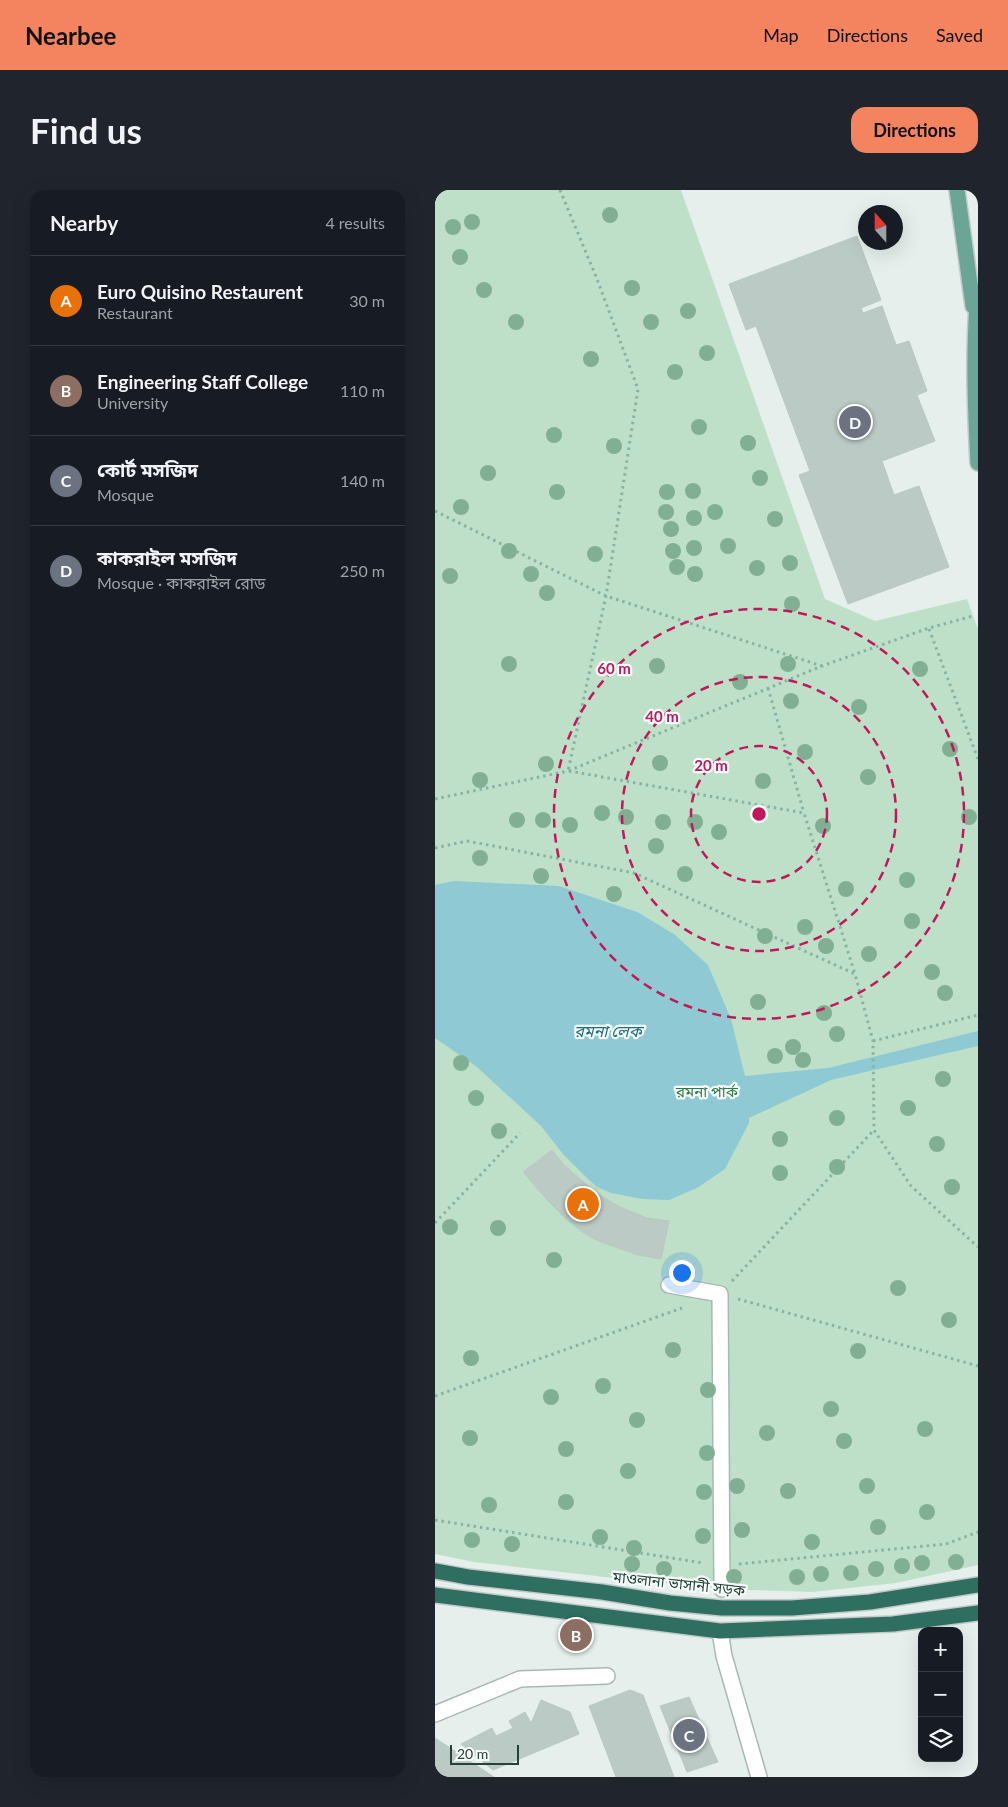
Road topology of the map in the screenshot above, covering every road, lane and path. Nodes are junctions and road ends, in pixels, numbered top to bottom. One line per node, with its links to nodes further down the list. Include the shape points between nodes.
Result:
1 (560, 190): 7 (path, via 638,389)
2 (957, 190): 4 (main road)
3 (978, 292): 4 (main road)
4 (975, 322): 5 (main road)
5 (978, 463)
6 (435, 510): 7 (path)
7 (606, 596): 10 (path); 13 (path)
8 (973, 616): 9 (path)
9 (929, 628): 10 (path); 12 (path)
10 (822, 666): 11 (path)
11 (768, 688): 13 (path); 15 (path)
12 (978, 759)
13 (568, 771): 14 (path); 15 (path)
14 (435, 799)
15 (804, 813): 17 (path)
16 (435, 848): 17 (path, via 467,841 634,873)
17 (855, 974): 19 (path)
18 (978, 1015): 19 (path)
19 (873, 1040): 20 (path)
20 (874, 1130): 23 (path, via 911,1186); 25 (path)
21 (520, 1133): 22 (path)
22 (435, 1222)
23 (978, 1247)
24 (669, 1285): 25 (lane)
25 (720, 1294): 28 (lane)
26 (435, 1520): 28 (path)
27 (978, 1532): 28 (path, via 945,1544)
28 (723, 1566): 31 (lane)
29 (435, 1571): 33 (highway, মাওলানা ভাসানী সড়ক)
30 (978, 1585): 33 (highway, মাওলানা ভাসানী সড়ক, via 870,1602 792,1608)
31 (723, 1588)
32 (435, 1595): 35 (highway)
33 (722, 1608): 35 (highway)
34 (978, 1614): 35 (highway, via 893,1624)
35 (720, 1631): 38 (lane)
36 (607, 1676): 37 (lane, via 520,1679)
37 (435, 1714)
38 (759, 1777)

